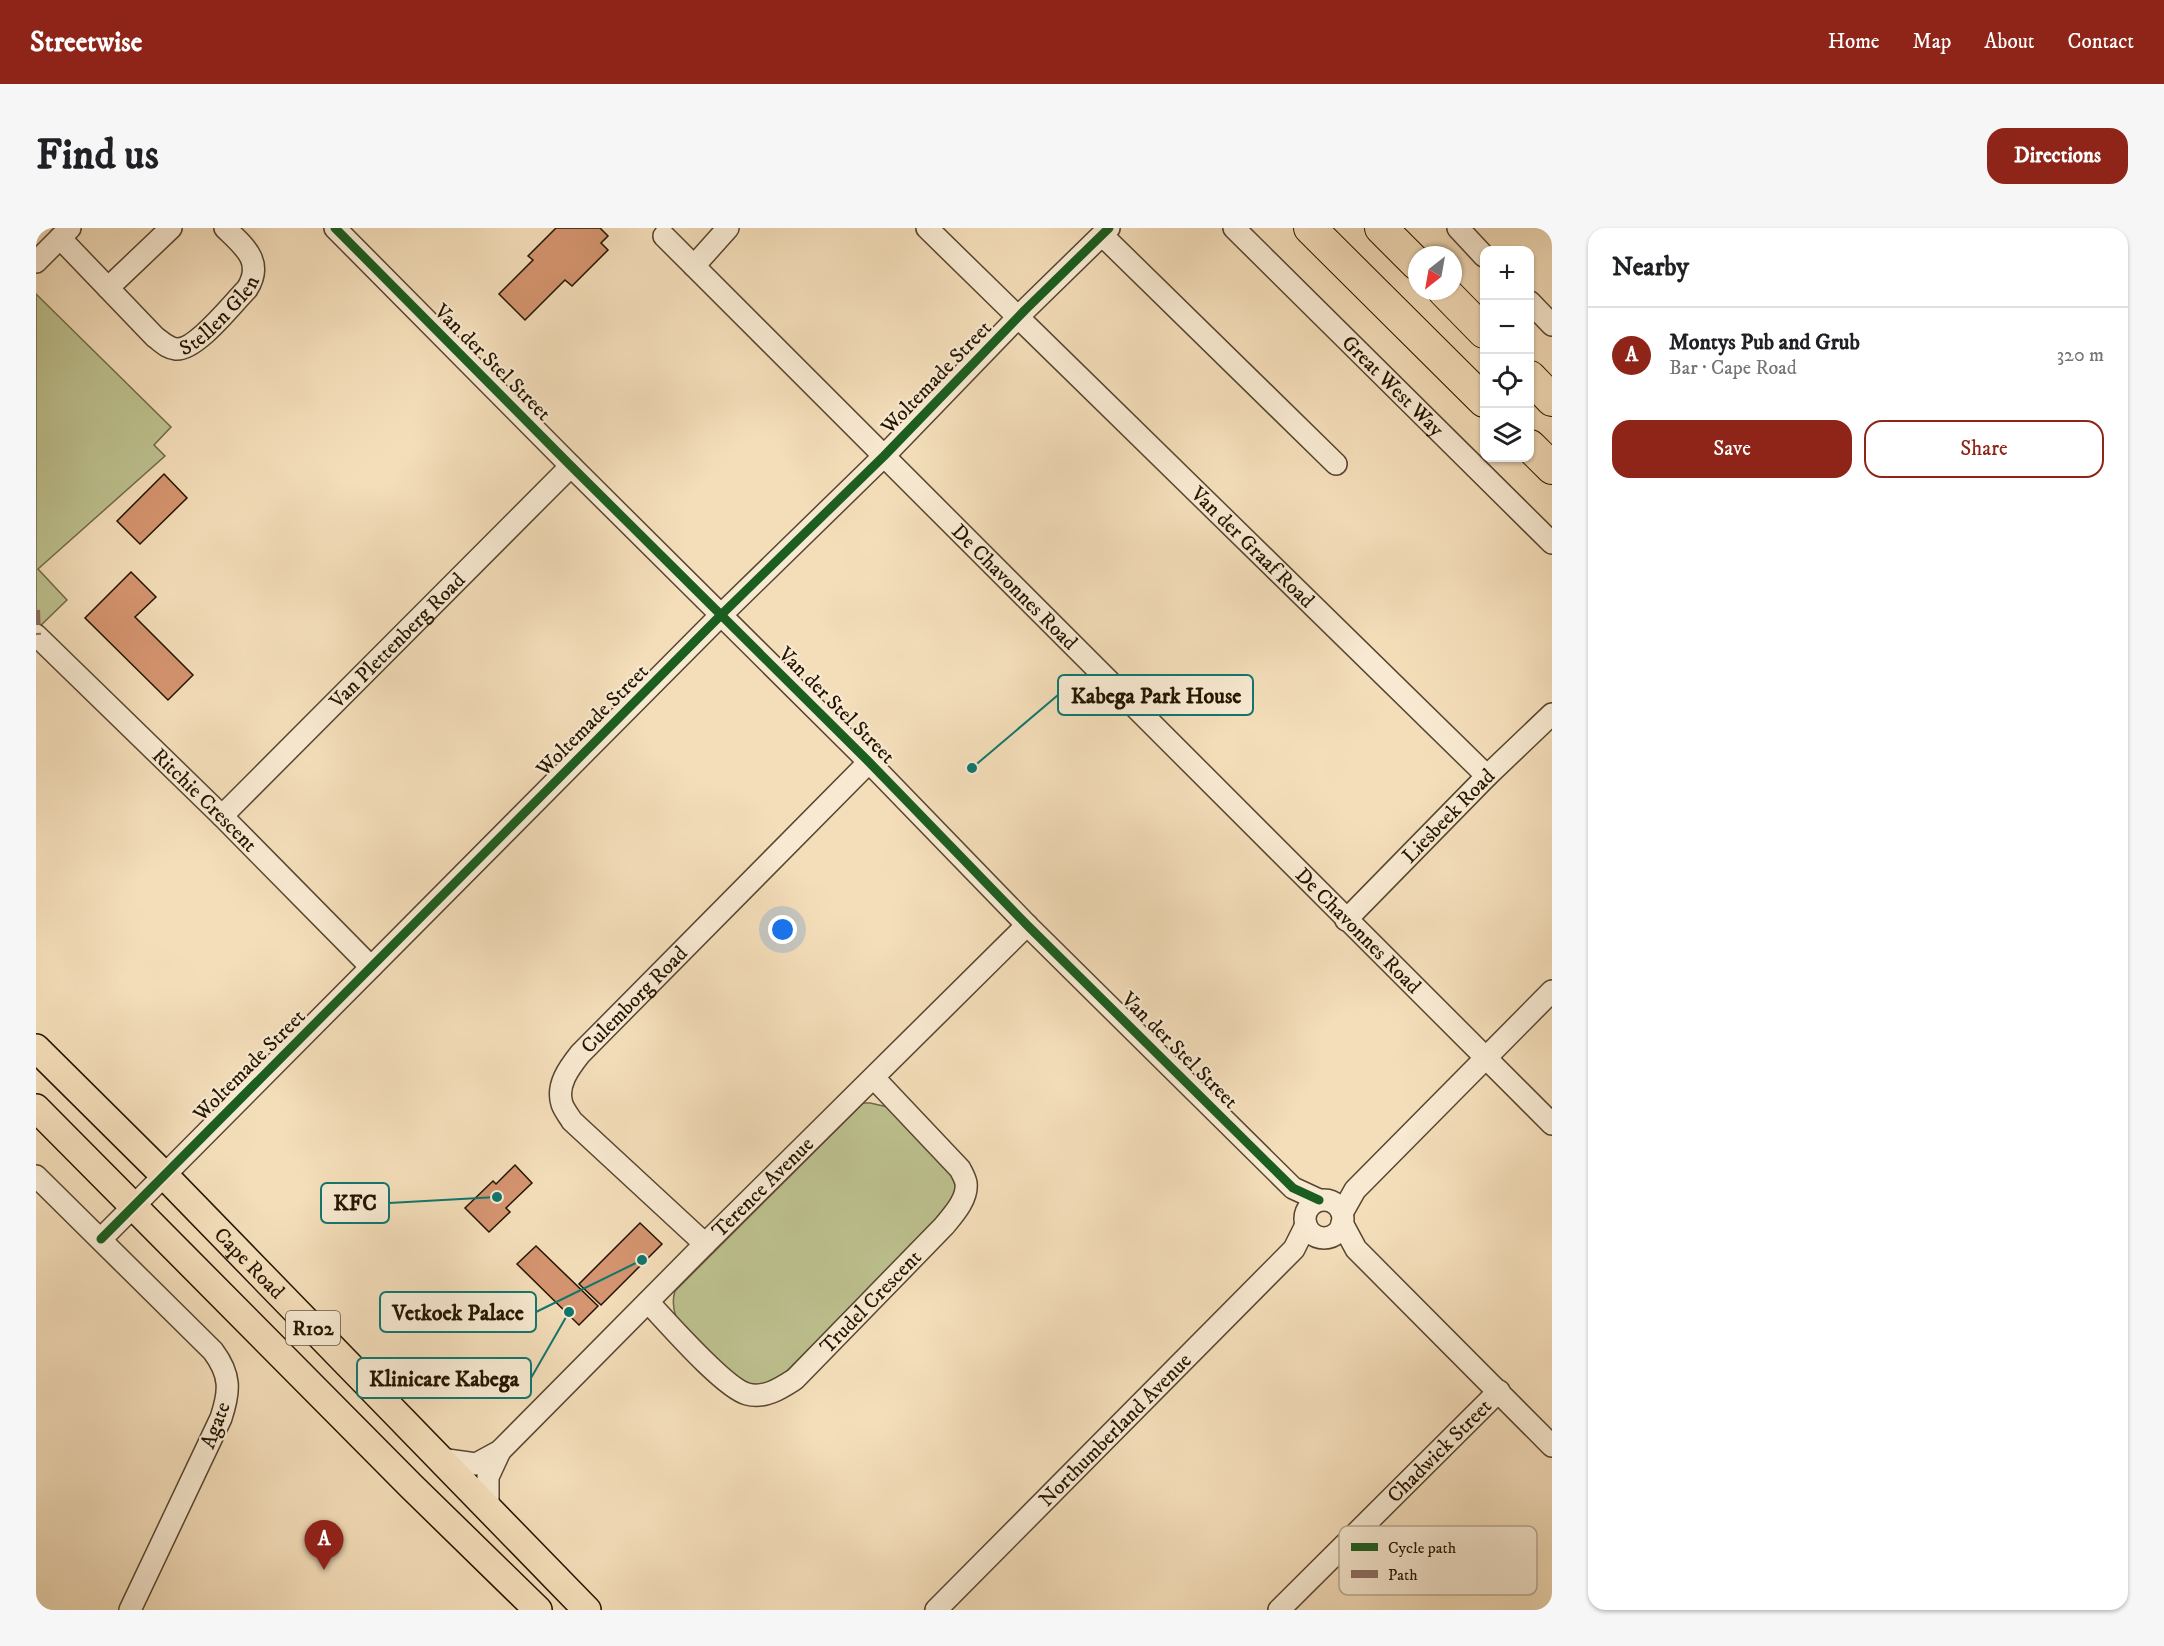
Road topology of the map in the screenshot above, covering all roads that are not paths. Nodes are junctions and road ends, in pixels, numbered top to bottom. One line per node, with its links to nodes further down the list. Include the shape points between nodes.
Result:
1 (171, 228): 17 (street)
2 (225, 228): 17 (street, Stellen Glen, via 249,254 255,273 247,289 187,348 168,347)
3 (335, 228): 29 (street, Van der Stel Street)
4 (728, 228): 16 (street)
5 (927, 228): 20 (street, Van der Graaf Road)
6 (1234, 228): 31 (street, Great West Way)
7 (1310, 228): 24 (highway)
8 (1381, 228): 14 (highway)
9 (1458, 228): 13 (street)
10 (1106, 231): 20 (street, Woltemade Street); 28 (street)
11 (65, 233): 15 (street); 17 (street, Stellen Glen)
12 (664, 236): 16 (street, De Chavonnes Road)
13 (1480, 251)
14 (1408, 255)
15 (36, 262)
16 (694, 266): 27 (street, De Chavonnes Road)
17 (108, 288)
18 (1453, 300): 22 (highway)
19 (1534, 306): 21 (street)
20 (1018, 318): 27 (street, Woltemade Street); 36 (street, Van der Graaf Road)
21 (1552, 325)
22 (1480, 327)
23 (1534, 381): 25 (highway)
24 (1480, 396)
25 (1552, 400)
26 (1534, 450): 30 (highway)
27 (884, 456): 32 (street, Woltemade Street); 38 (street, De Chavonnes Road)
28 (1336, 464)
29 (571, 466): 32 (street, Van der Stel Street); 37 (street, Van Plettenberg Road)
30 (1552, 468)
31 (1552, 543)
32 (722, 615): 35 (street, Van der Stel Street); 40 (street, Woltemade Street)
33 (36, 635): 37 (street, Ritchie Crescent)
34 (1552, 714): 36 (street, Liesbeek Road)
35 (869, 762): 39 (street, Van der Stel Street); 54 (street, Culemborg Road, via 566,1071 562,1104 572,1121)
36 (1486, 776): 38 (street, Liesbeek Road)
37 (222, 816): 40 (street, Ritchie Crescent)
38 (1346, 920): 43 (street, De Chavonnes Road)
39 (1027, 925): 44 (street, Terence Avenue); 52 (street, Van der Stel Street)
40 (371, 967): 50 (street, Woltemade Street)
41 (1552, 991): 43 (street)
42 (36, 1048): 50 (main road, Cape Road / R102)
43 (1485, 1059): 45 (street, De Chavonnes Road); 52 (street)
44 (874, 1078): 54 (street, Terence Avenue); 55 (street, Trudel Crescent, via 960,1169 965,1192 944,1226 795,1379 775,1392 747,1394 722,1378)
45 (1520, 1092): 46 (street, De Chavonnes Road); 48 (street)
46 (1552, 1101)
47 (36, 1108): 51 (main road, Cape Road / R102)
48 (1552, 1124)
49 (36, 1176): 53 (street, Agate)
50 (165, 1176): 51 (street, Woltemade Street); 59 (main road, Cape Road / R102)
51 (134, 1206): 53 (street, Woltemade Street); 63 (main road, Cape Road / R102)
52 (1324, 1219): 56 (street, Van der Stel Street); 66 (street, Northumberland Avenue)
53 (101, 1239): 64 (street, Agate, via 213,1351 228,1380 221,1418)
54 (705, 1244): 55 (street, Terence Avenue)
55 (648, 1302): 58 (street, Terence Avenue)
56 (1499, 1391): 57 (street, Van der Stel Street); 61 (street, Chadwick Street)
57 (1552, 1446)
58 (500, 1451): 59 (street, Terence Avenue, via 476,1464); 60 (street, Terence Avenue, via 488,1478)
59 (440, 1459): 60 (main road, Cape Road / R102)
60 (488, 1506): 65 (main road, Cape Road / R102)
61 (1363, 1526)
62 (1339, 1550): 67 (street, Chadwick Street)
63 (535, 1608)
64 (130, 1610)
65 (587, 1610)
66 (936, 1610)
67 (1279, 1610)

